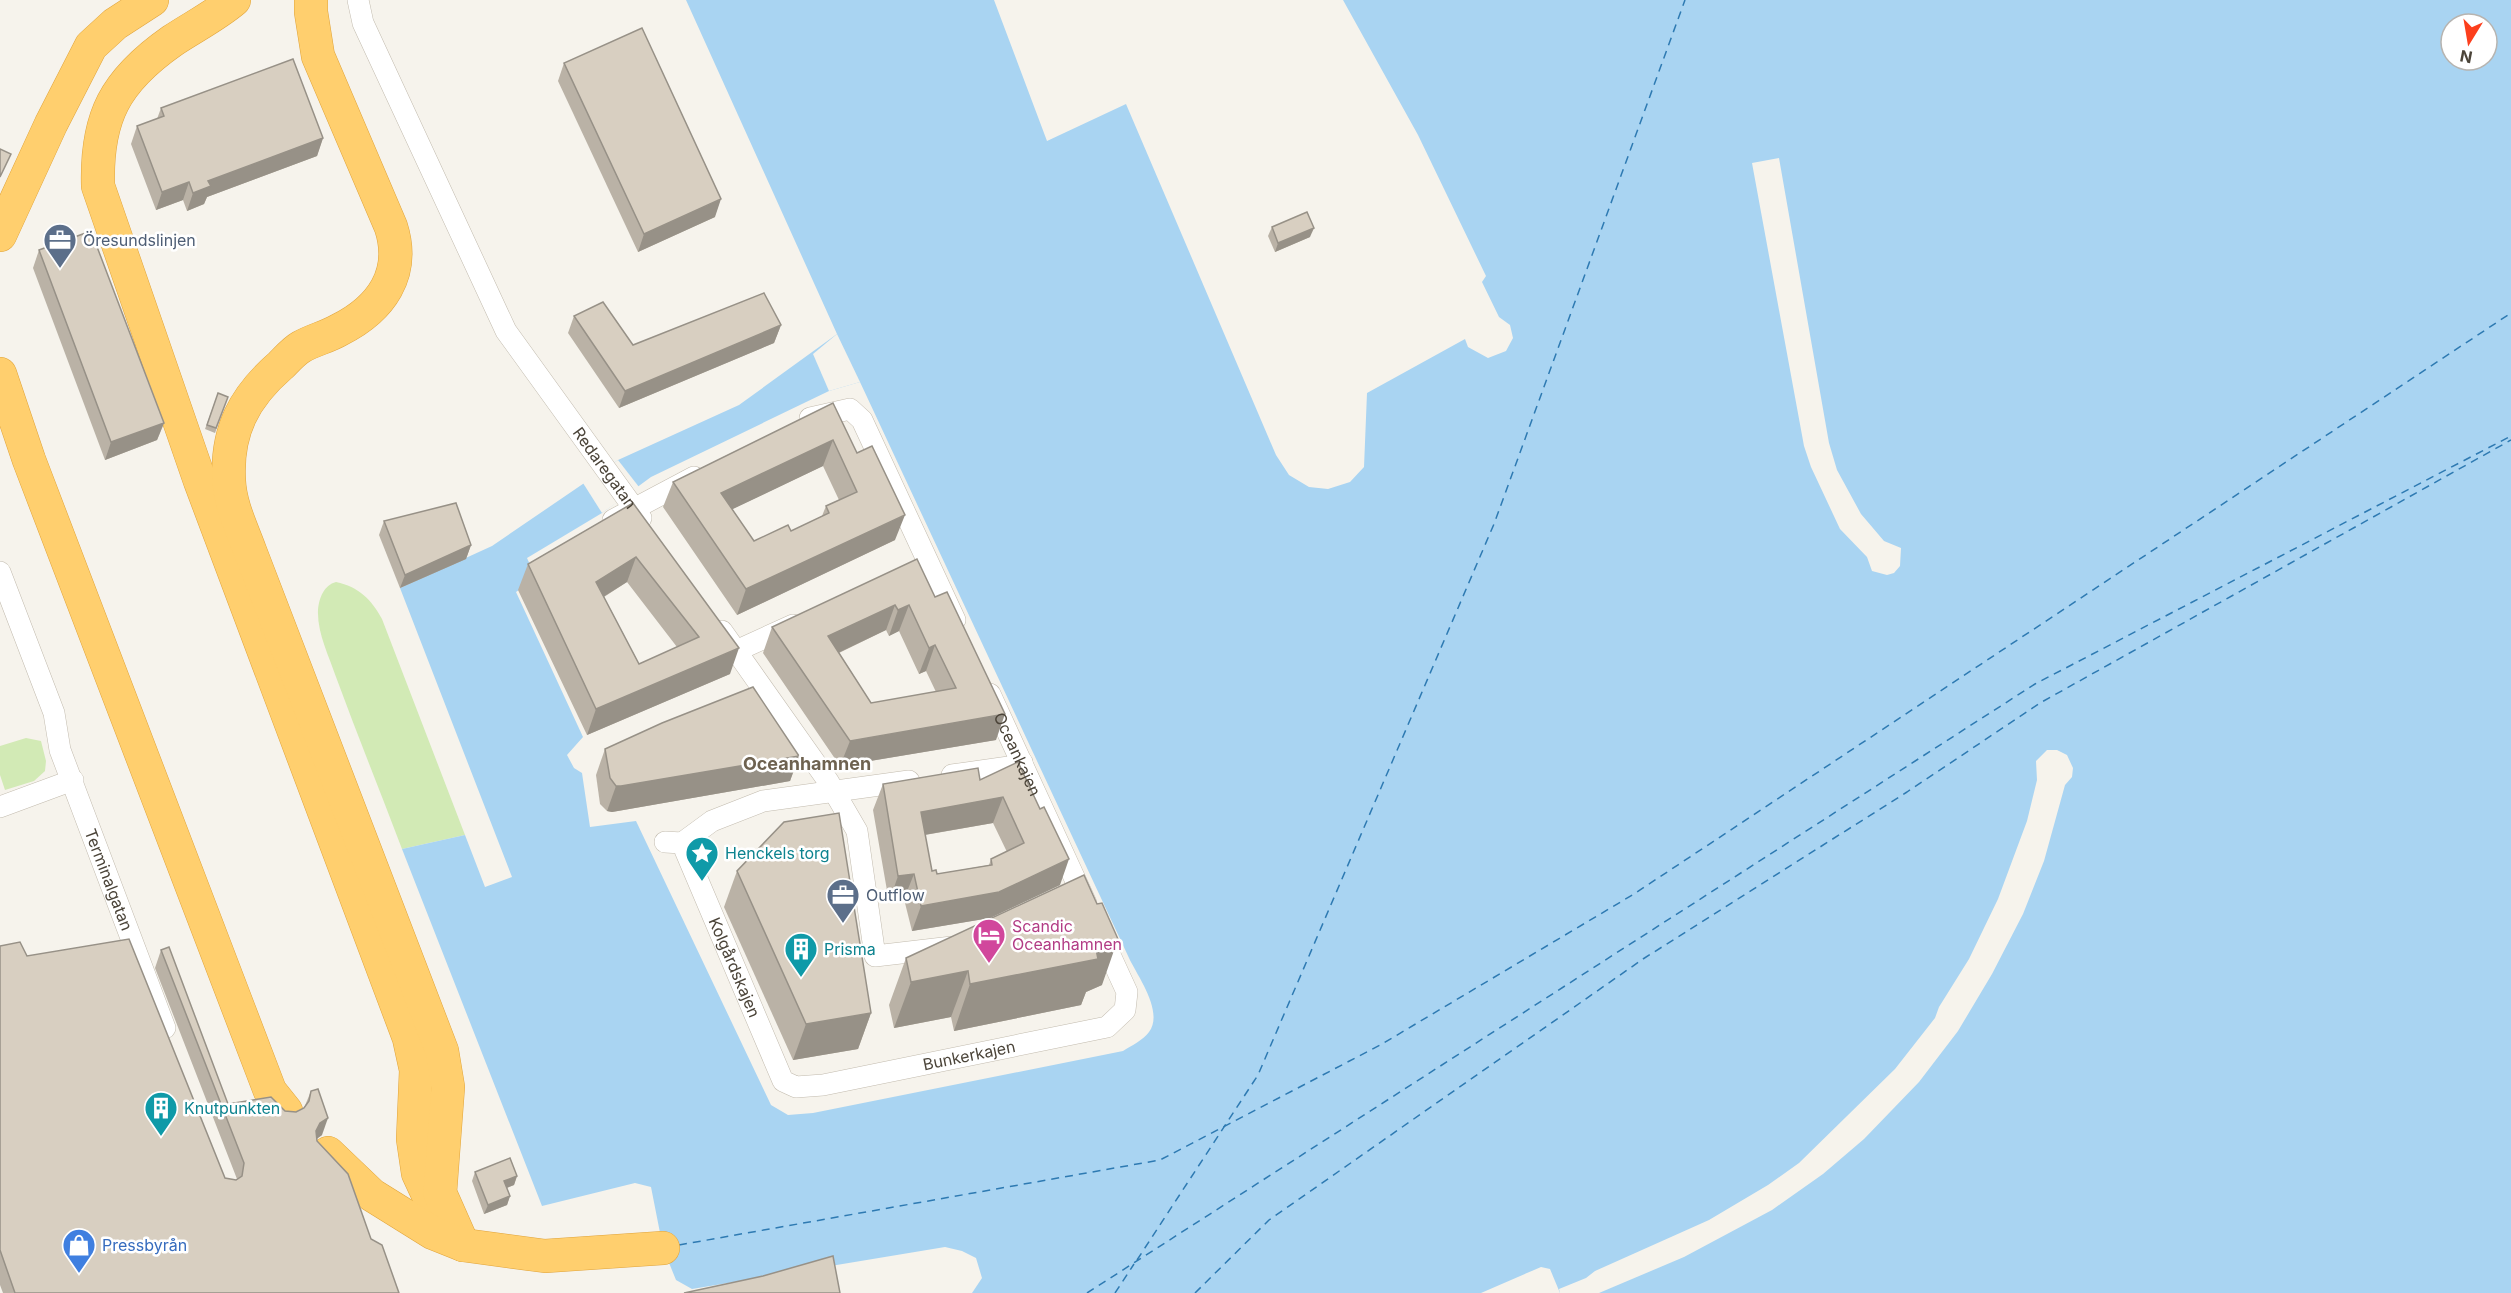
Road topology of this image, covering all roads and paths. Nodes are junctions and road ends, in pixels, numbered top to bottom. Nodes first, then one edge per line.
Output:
1 (152, 0) edge
2 (234, 0) edge
3 (311, 0) edge
4 (358, 0) edge
5 (0, 235) edge
6 (0, 375) edge
7 (791, 428) edge
8 (707, 471) edge
9 (630, 503) junction
10 (594, 531) edge
11 (654, 537) edge
12 (0, 572) edge
13 (709, 613) edge
14 (812, 617) edge
15 (962, 634) edge
16 (736, 651) junction
17 (982, 677) edge
18 (764, 691) junction
19 (742, 699) edge
20 (1016, 765) junction
21 (73, 780) junction
22 (835, 792) junction
23 (0, 807) edge
24 (970, 945) edge
25 (1125, 1010) joint
26 (171, 1045) edge
27 (807, 1086) joint
28 (286, 1111) edge
29 (328, 1153) edge
30 (456, 1243) junction
31 (663, 1248) dead end

1 - 5 highway
2 - 30 highway
3 - 30 highway
4 - 9 street, Redaregatan
6 - 28 highway
7 - 15 street
8 - 9 street
9 - 10 street
9 - 11 street, Redaregatan
12 - 21 street, Terminalgatan
13 - 16 street
14 - 16 street
16 - 18 street
17 - 20 street, Oceankajen
18 - 19 street
18 - 22 street
20 - 22 street
20 - 25 street, Oceankajen
21 - 23 street
21 - 26 street, Terminalgatan
22 - 24 street
22 - 27 street, Kolgårdskajen
25 - 27 street, Bunkerkajen
29 - 30 highway
30 - 31 highway

